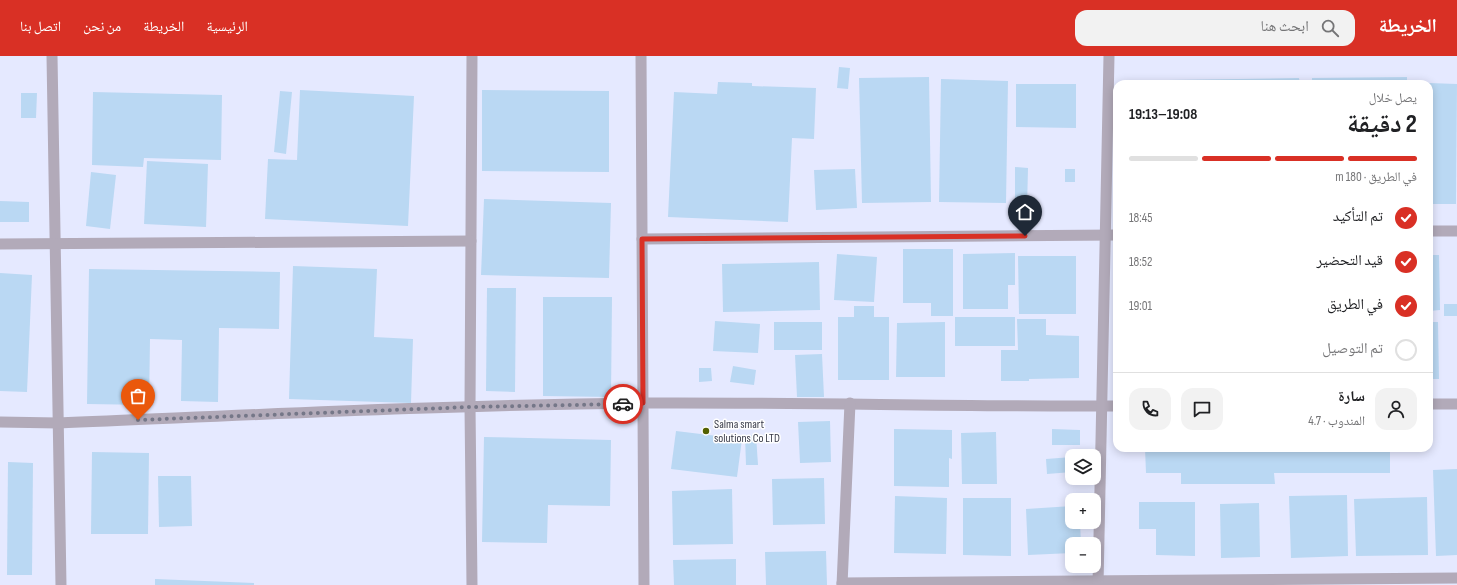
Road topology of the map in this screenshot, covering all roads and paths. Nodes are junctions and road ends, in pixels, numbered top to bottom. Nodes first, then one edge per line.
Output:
1 (52, 56) edge
2 (472, 56) edge
3 (641, 56) edge
4 (1109, 56) edge
5 (1433, 231) edge
6 (1457, 231) edge
7 (1105, 235) junction
8 (1113, 235) edge
9 (642, 239) junction
10 (471, 241) junction
11 (0, 244) edge
12 (55, 244) junction
13 (643, 403) junction
14 (850, 403) junction
15 (1433, 404) edge
16 (1457, 404) edge
17 (1102, 406) junction
18 (1113, 406) edge
19 (470, 407) junction
20 (0, 422) edge
21 (58, 423) junction
22 (1457, 578) edge
23 (1098, 583) edge
24 (842, 584) edge
25 (61, 585) edge
26 (472, 585) edge
27 (644, 585) edge

1 - 12 street
2 - 10 street
3 - 9 street
4 - 7 street
5 - 6 street
7 - 8 street
7 - 9 street
7 - 17 street
9 - 13 street
10 - 12 street
10 - 19 street
11 - 12 street
12 - 21 street
13 - 14 street
13 - 19 street
13 - 27 street
14 - 17 street
14 - 24 street
15 - 16 street
17 - 18 street
17 - 23 street
19 - 21 street
19 - 26 street
20 - 21 street
21 - 25 street
22 - 23 street
23 - 24 street

